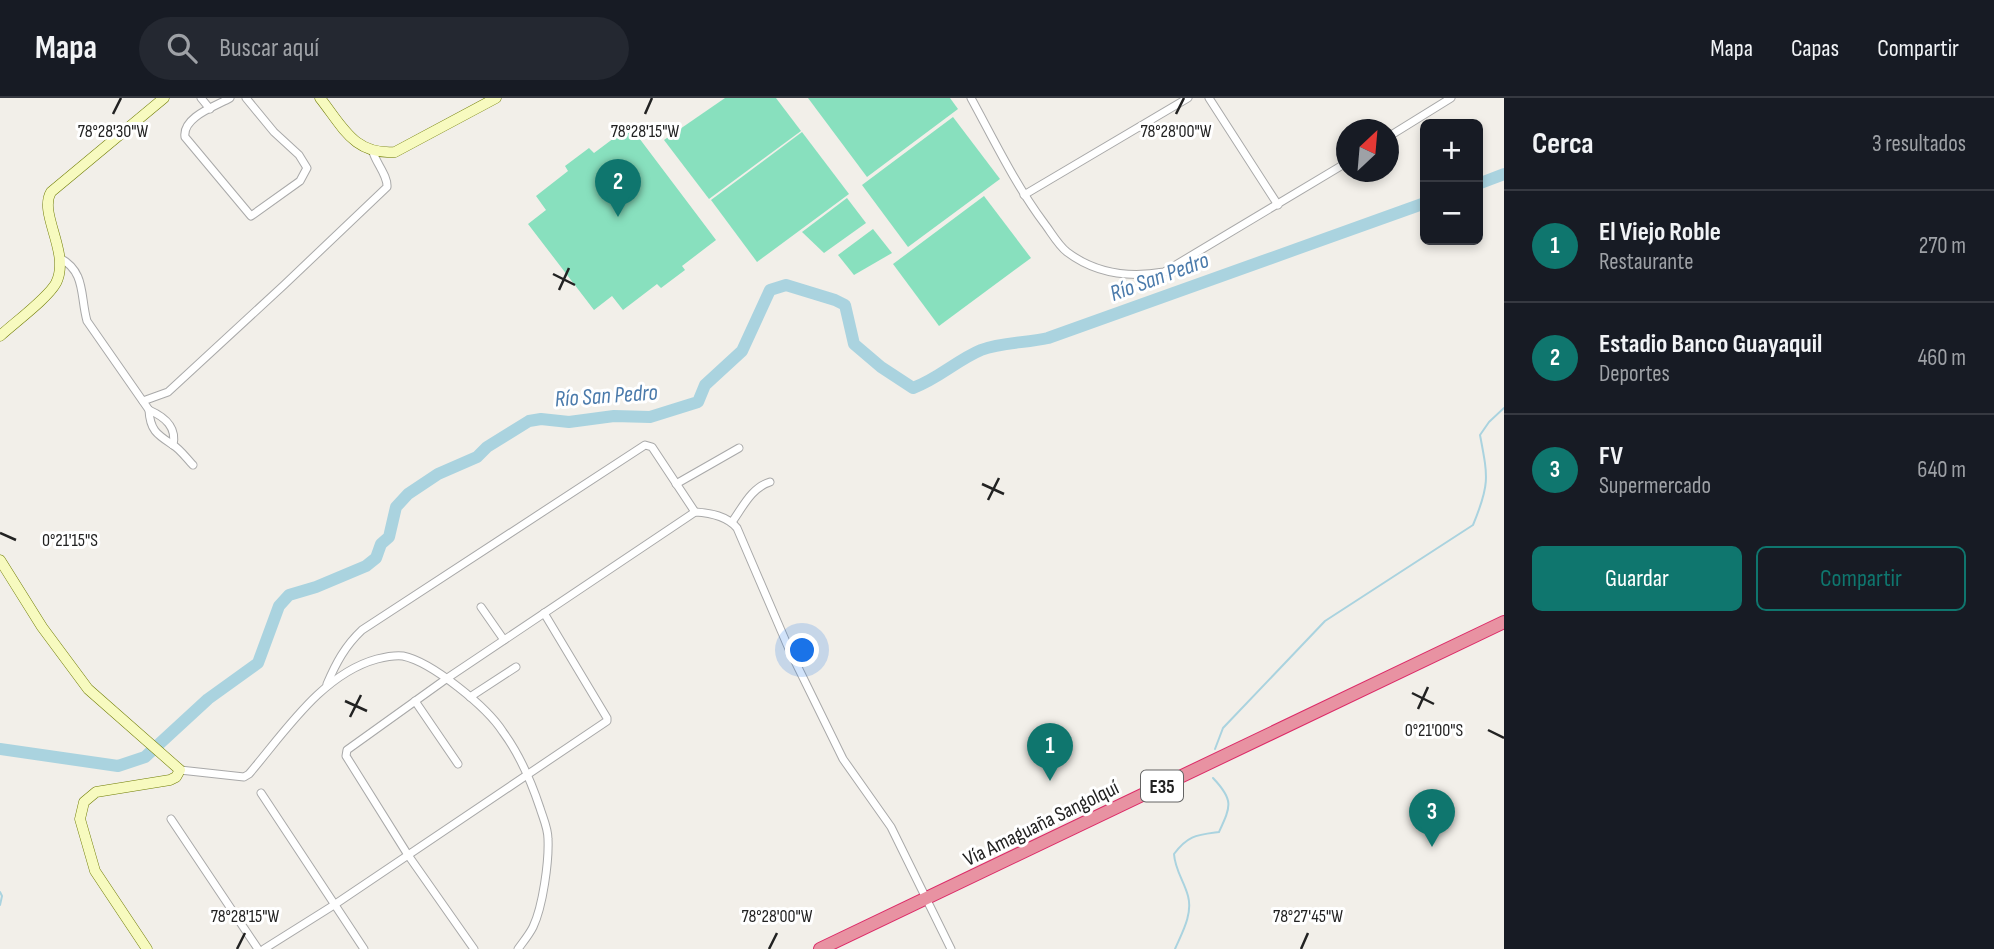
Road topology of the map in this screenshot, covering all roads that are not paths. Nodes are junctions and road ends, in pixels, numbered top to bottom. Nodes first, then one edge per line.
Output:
1 (164, 98) edge
2 (201, 98) edge
3 (230, 98) edge
4 (246, 98) edge
5 (320, 98) edge
6 (496, 98) edge
7 (971, 98) edge
8 (1188, 98) edge
9 (1209, 98) edge
10 (1451, 98) edge
11 (210, 109) junction
12 (1399, 130) edge
13 (373, 152) junction
14 (1336, 169) edge
15 (1024, 195) junction
16 (1278, 205) junction
17 (60, 258) junction
18 (0, 336) edge
19 (143, 401) junction
20 (149, 410) junction
21 (173, 445) junction
22 (739, 448) dead end
23 (193, 465) dead end
24 (770, 482) dead end
25 (677, 484) junction
26 (695, 512) junction
27 (732, 522) junction
28 (0, 560) edge
29 (481, 607) dead end
30 (544, 613) junction
31 (1504, 622) edge
32 (504, 640) junction
33 (516, 667) dead end
34 (446, 678) junction
35 (326, 684) junction
36 (470, 697) junction
37 (415, 701) junction
38 (458, 764) dead end
39 (177, 766) junction
40 (529, 776) junction
41 (261, 793) dead end
42 (172, 819) dead end
43 (408, 855) junction
44 (928, 898) junction
45 (334, 905) junction
46 (147, 949) edge
47 (258, 949) edge
48 (264, 949) edge
49 (364, 949) edge
50 (474, 949) edge
51 (519, 949) edge
52 (820, 949) edge
53 (951, 949) edge

1 - 17 street
2 - 11 street
3 - 11 street
4 - 11 street
5 - 13 street
6 - 13 street
7 - 15 street
8 - 15 street
9 - 16 street
10 - 12 street
13 - 19 street
14 - 16 street
15 - 16 street
17 - 18 street
17 - 19 street
19 - 20 street
20 - 21 street
20 - 21 street
21 - 23 street
22 - 25 street
24 - 27 street
25 - 26 street
25 - 35 street
26 - 27 street
26 - 30 street
27 - 44 street
28 - 39 street
29 - 32 street
30 - 32 street
30 - 40 street
31 - 44 highway, Vía Amaguaña Sangolquí / E35
32 - 34 street
33 - 36 street
34 - 35 street
34 - 36 street
34 - 37 street
35 - 39 street
36 - 40 street
37 - 38 street
37 - 43 street
39 - 46 street
40 - 43 street
40 - 51 street
41 - 45 street
42 - 47 street
43 - 45 street
43 - 50 street
44 - 52 highway, Vía Amaguaña Sangolquí / E35
44 - 53 street
45 - 48 street
45 - 49 street

